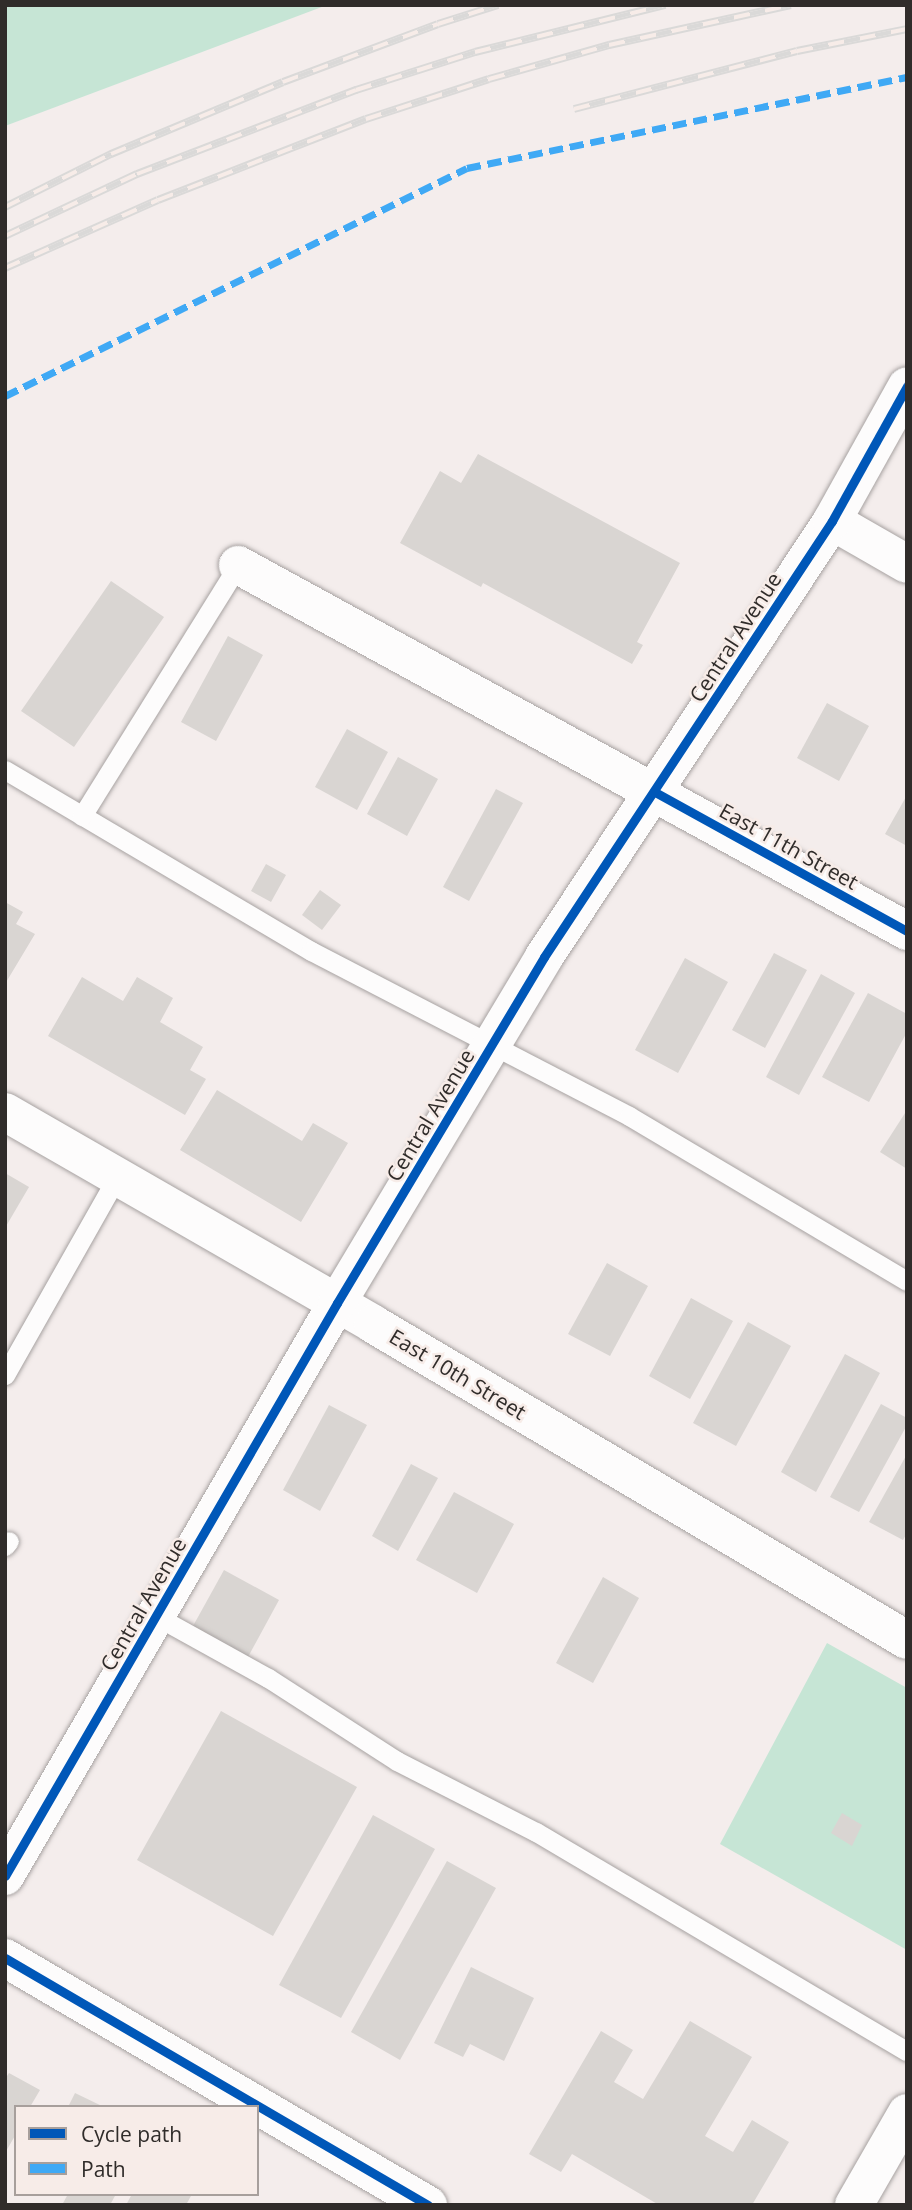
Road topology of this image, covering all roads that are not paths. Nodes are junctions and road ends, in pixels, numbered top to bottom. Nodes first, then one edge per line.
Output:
1 (907, 386) edge
2 (832, 521) junction
3 (907, 564) edge
4 (238, 565) joint
5 (5, 770) edge
6 (655, 792) junction
7 (82, 816) junction
8 (907, 931) edge
9 (492, 1044) junction
10 (5, 1112) edge
11 (117, 1177) junction
12 (907, 1281) edge
13 (337, 1303) junction
14 (5, 1375) edge
15 (156, 1616) junction
16 (907, 1640) edge
17 (5, 1876) edge
18 (5, 1958) edge
19 (907, 2051) edge
20 (257, 2105) edge
21 (259, 2106) edge
22 (907, 2113) edge
23 (428, 2205) edge
24 (854, 2205) edge

1 - 2 main road, Central Avenue
2 - 3 main road
2 - 6 main road, Central Avenue
4 - 6 main road, East 11th Street
4 - 7 lane
5 - 7 lane
6 - 8 main road, East 11th Street
6 - 9 main road, Central Avenue
7 - 9 lane
9 - 12 lane
9 - 13 main road, Central Avenue
10 - 11 main road, East 10th Street
11 - 13 main road, East 10th Street
11 - 14 lane
13 - 15 main road, Central Avenue
13 - 16 main road, East 10th Street
15 - 17 main road, Central Avenue
15 - 19 lane
18 - 20 main road
21 - 23 main road
22 - 24 main road

